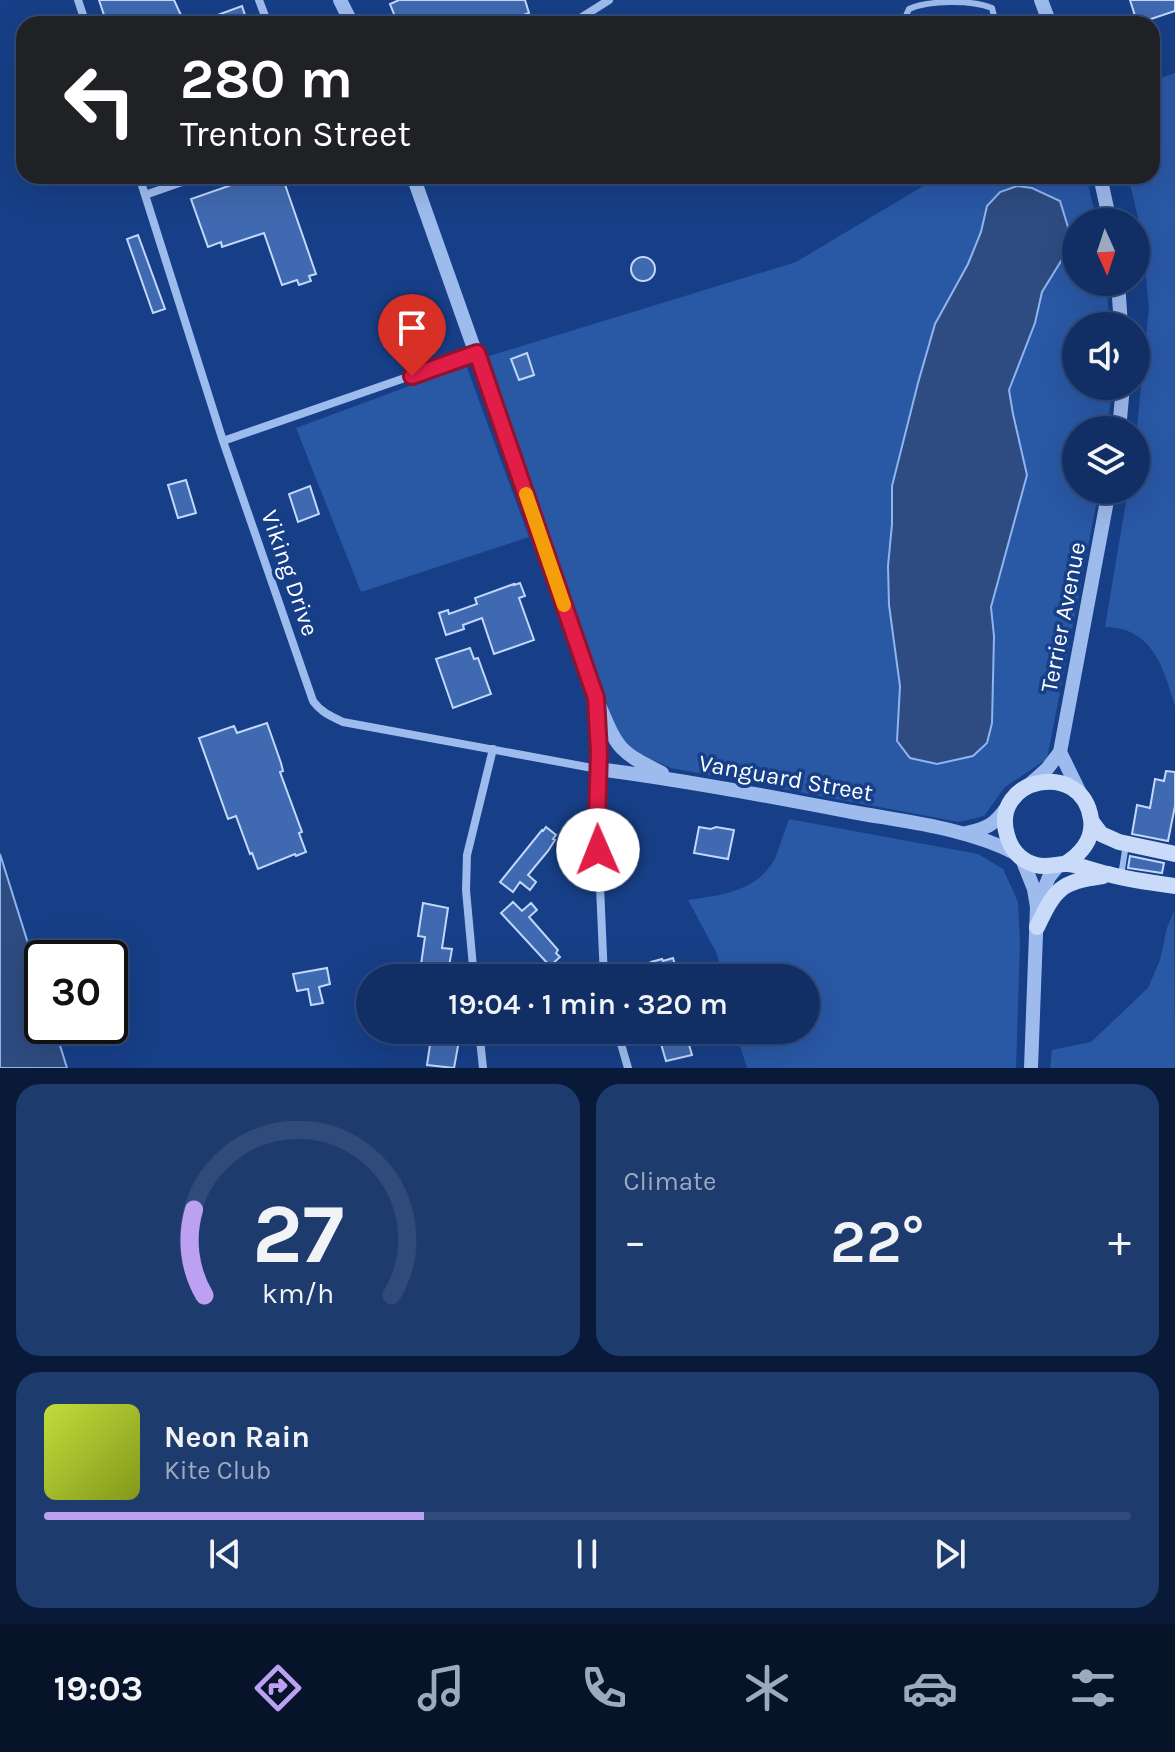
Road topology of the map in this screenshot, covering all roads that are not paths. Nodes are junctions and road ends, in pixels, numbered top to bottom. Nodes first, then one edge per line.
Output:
1 (609, 0) edge
2 (584, 16) edge
3 (906, 16) edge
4 (994, 16) edge
5 (142, 184) edge
6 (176, 184) edge
7 (416, 184) edge
8 (1102, 184) edge
9 (145, 195) junction
10 (1107, 208) edge
11 (477, 353) junction
12 (223, 441) junction
13 (1106, 504) edge
14 (596, 698) junction
15 (493, 749) junction
16 (1060, 752) junction
17 (598, 769) junction
18 (676, 781) junction
19 (1029, 785) junction
20 (1081, 795) junction
21 (1010, 804) junction
22 (1092, 822) junction
23 (966, 833) junction
24 (1126, 844) junction
25 (1175, 854) edge
26 (1020, 856) junction
27 (1061, 865) junction
28 (1116, 876) junction
29 (1175, 886) edge
30 (1037, 907) junction
31 (1037, 927) junction
32 (473, 964) edge
33 (603, 964) edge
34 (480, 1044) edge
35 (621, 1044) edge
36 (483, 1068) edge
37 (628, 1068) edge
38 (1031, 1068) edge

1 - 2 street
3 - 4 lane
5 - 9 street, Viking Drive
6 - 9 street
7 - 11 street
8 - 10 street
9 - 12 street, Viking Drive
11 - 12 street
11 - 14 street
12 - 15 street, Viking Drive
13 - 16 street, Terrier Avenue
14 - 17 street
14 - 18 street
15 - 17 street, Viking Drive
15 - 32 street
16 - 19 street
16 - 20 street
17 - 18 street, Vanguard Street
17 - 33 street
18 - 23 street, Vanguard Street
19 - 20 main road
19 - 21 main road
20 - 22 main road
21 - 23 street
21 - 26 main road
22 - 24 main road
22 - 27 main road
23 - 26 street, Vanguard Street
24 - 25 main road
24 - 28 lane
26 - 27 main road
26 - 30 street
27 - 28 main road
27 - 30 street
28 - 29 main road
28 - 31 main road
30 - 31 street
31 - 38 street
34 - 36 street
35 - 37 street

